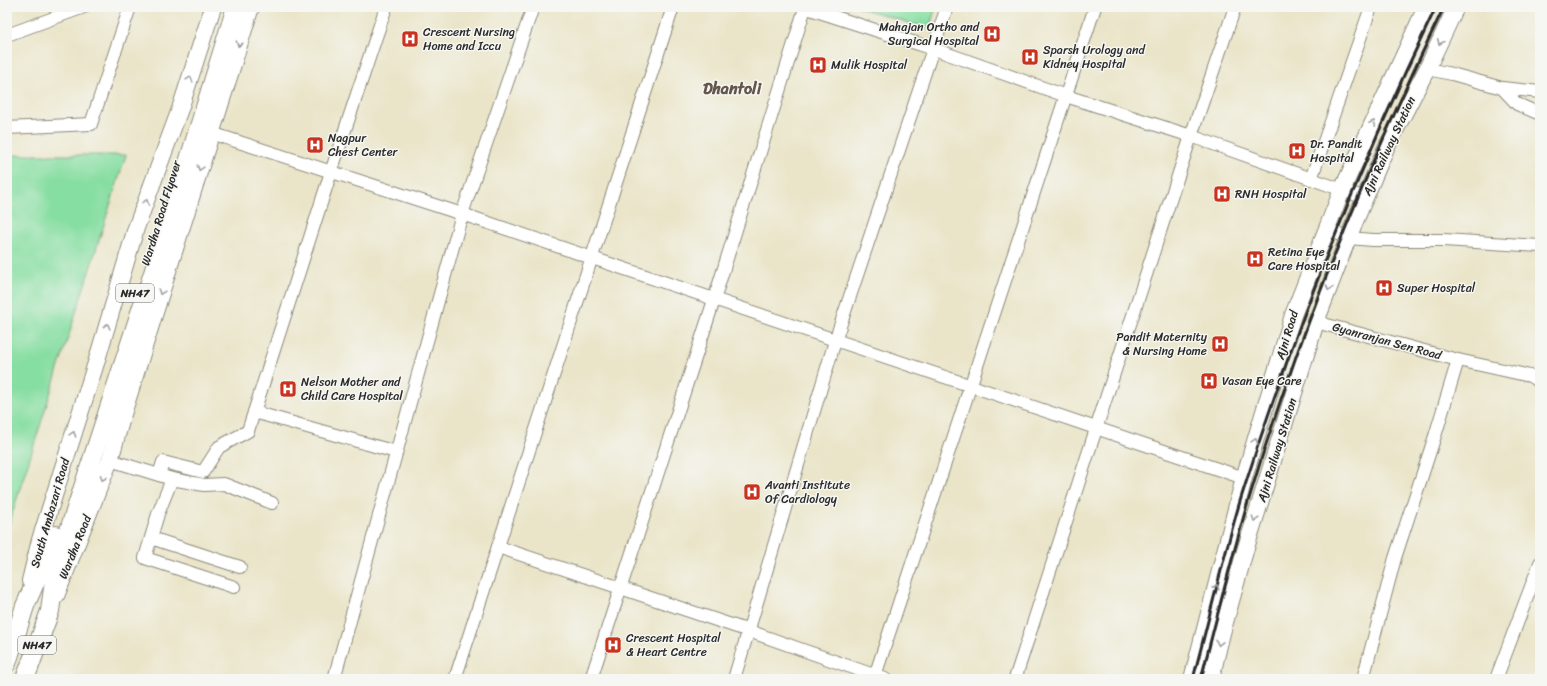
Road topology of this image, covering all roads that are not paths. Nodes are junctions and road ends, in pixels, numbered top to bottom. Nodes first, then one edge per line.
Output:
1 (84, 7) edge
2 (130, 7) edge
3 (213, 7) edge
4 (226, 7) edge
5 (236, 7) edge
6 (251, 7) edge
7 (386, 7) edge
8 (533, 7) edge
9 (673, 7) edge
10 (805, 7) edge
11 (947, 7) edge
12 (1095, 7) edge
13 (1235, 7) edge
14 (1371, 7) edge
15 (1426, 7) edge
16 (1456, 7) edge
17 (7, 35) edge
18 (934, 49) junction
19 (1427, 69) junction
20 (1502, 88) junction
21 (1540, 92) edge
22 (1066, 96) junction
23 (1540, 114) edge
24 (7, 128) edge
25 (212, 133) junction
26 (1191, 136) junction
27 (331, 172) junction
28 (1311, 179) junction
29 (1342, 190) junction
30 (1365, 198) junction
31 (462, 214) junction
32 (1327, 229) junction
33 (1348, 238) junction
34 (1540, 246) edge
35 (592, 258) junction
36 (714, 300) junction
37 (1316, 322) junction
38 (836, 341) junction
39 (1458, 360) junction
40 (1540, 382) edge
41 (970, 386) junction
42 (254, 412) junction
43 (1095, 429) junction
44 (396, 452) junction
45 (110, 460) junction
46 (159, 475) junction
47 (1244, 478) junction
48 (172, 479) junction
49 (272, 503) dead end
50 (151, 538) junction
51 (498, 547) junction
52 (1540, 563) edge
53 (240, 567) dead end
54 (47, 575) junction
55 (234, 587) dead end
56 (620, 588) junction
57 (25, 606) junction
58 (50, 611) junction
59 (749, 631) junction
60 (7, 663) edge
61 (878, 678) edge
62 (25, 679) edge
63 (334, 679) edge
64 (455, 679) edge
65 (591, 679) edge
66 (734, 679) edge
67 (1015, 679) edge
68 (1192, 679) edge
69 (1211, 679) edge
70 (1363, 679) edge
71 (1496, 679) edge

1 - 17 street
2 - 24 street
57 -> 3 main road, South Ambazari Road
4 - 54 highway, Wardha Road Flyover / NH47
5 - 54 highway, Wardha Road Flyover / NH47
6 -> 25 main road, Wardha Road
7 - 27 street
8 - 31 street
9 - 35 street
10 - 18 street
10 - 36 street
11 - 18 street
12 - 22 street
13 - 26 street
14 - 28 street
29 -> 15 main road, Ajni Road
16 -> 19 main road, Ajni Railway Station
18 - 22 street
18 - 38 street
19 - 20 street
19 - 30 main road, Ajni Railway Station
20 - 21 street
20 - 23 street
22 - 26 street
22 - 41 street
25 - 27 street
25 -> 45 main road, Wardha Road
26 - 28 street
26 - 43 street
27 - 31 street
27 - 42 street
28 - 29 street
29 - 30 street
29 - 32 main road, Ajni Road
30 - 33 main road, Ajni Railway Station
31 - 35 street
31 - 44 street
32 - 33 street
47 -> 32 main road, Ajni Road
33 - 34 street
33 -> 37 main road, Ajni Railway Station
35 - 36 street
35 - 51 street
36 - 38 street
36 - 56 street
37 - 39 street, Gyanranjan Sen Road
37 -> 69 main road, Ajni Railway Station
38 - 41 street
38 - 59 street
39 - 40 street, Gyanranjan Sen Road
39 - 70 street
41 - 43 street
41 - 61 street
42 - 44 street
42 - 46 street
43 - 47 street
43 - 67 street
44 - 63 street
45 - 46 street
45 -> 58 main road, Wardha Road
46 - 48 street
68 -> 47 main road, Ajni Road
48 - 49 street
48 - 50 street
50 - 53 street
50 - 55 street
51 - 56 street
51 - 64 street
52 - 71 street
54 - 57 highway, NH47
54 - 58 highway, NH47
56 - 59 street
56 - 65 street
57 - 60 highway, South Ambazari Road / NH47
58 - 62 highway, Wardha Road / NH47
59 - 61 street
59 - 66 street

